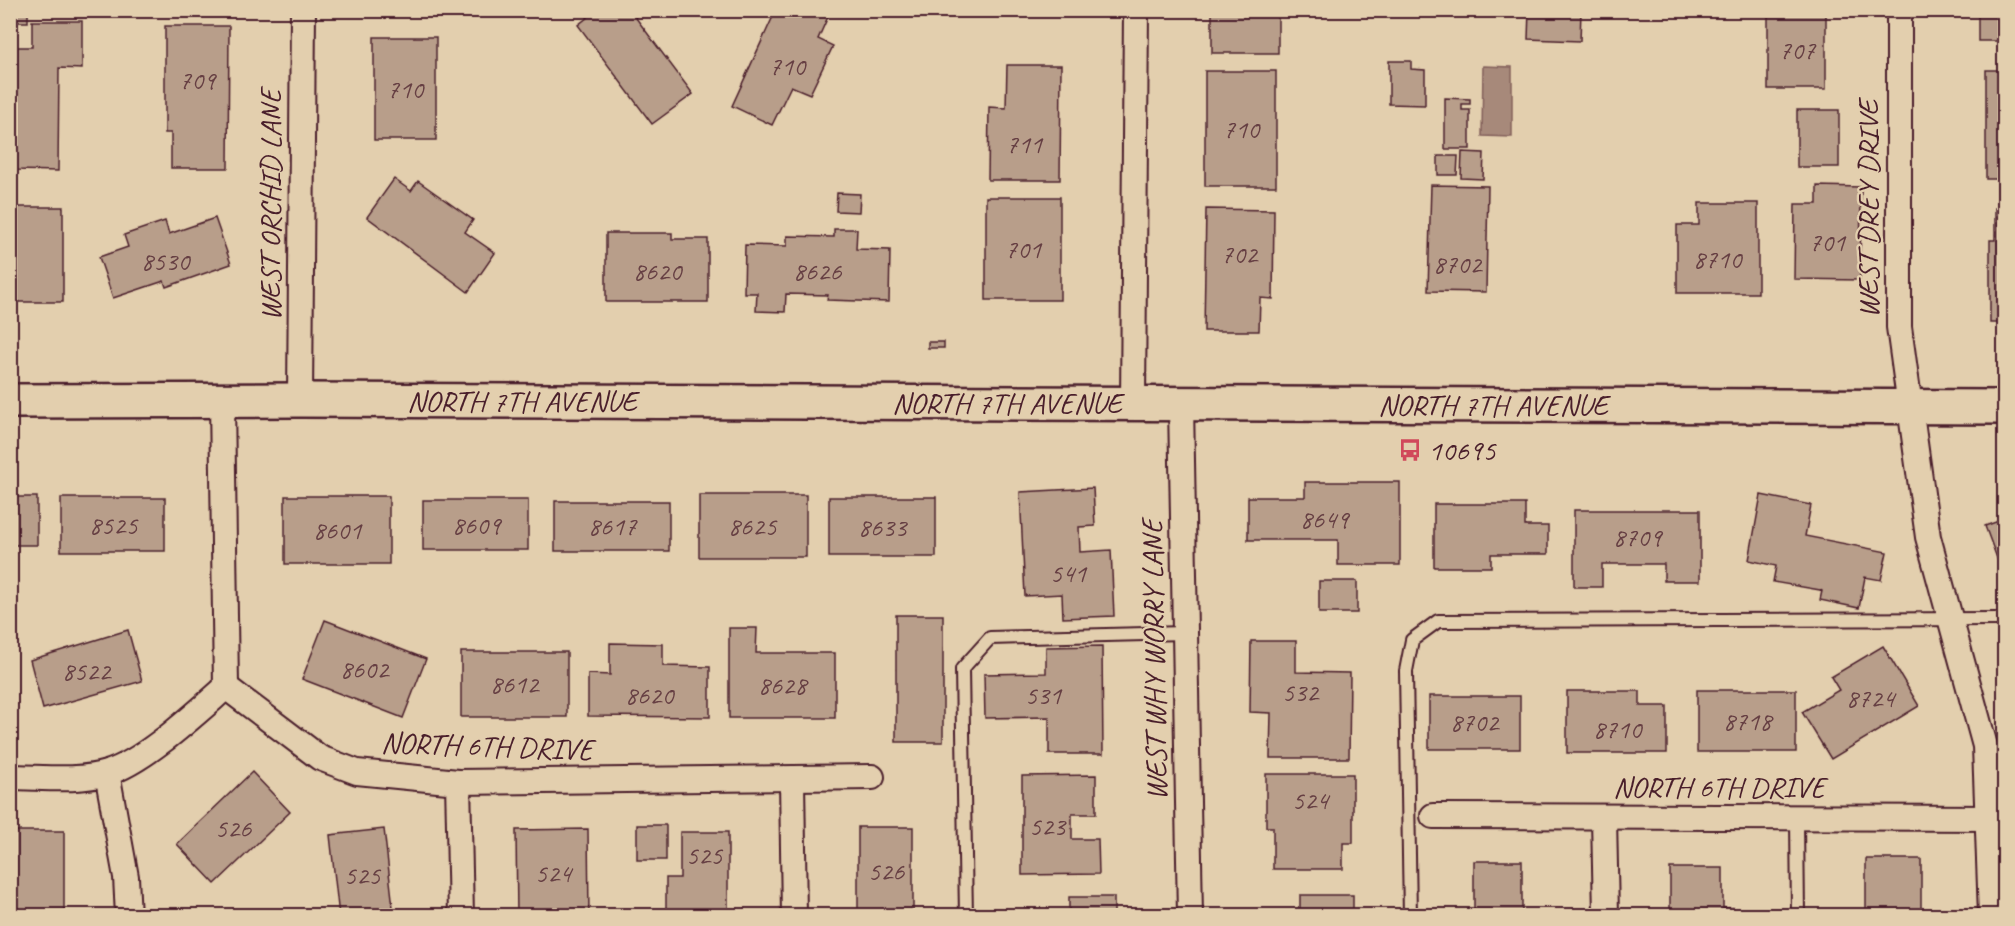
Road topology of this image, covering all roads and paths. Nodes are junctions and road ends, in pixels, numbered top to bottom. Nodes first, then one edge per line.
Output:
1 (303, 10) edge
2 (1136, 10) edge
3 (1899, 10) edge
4 (300, 400) junction
5 (10, 401) edge
6 (222, 401) junction
7 (1133, 403) junction
8 (1181, 404) junction
9 (2004, 407) edge
10 (1910, 408) junction
11 (1952, 618) junction
12 (2004, 619) edge
13 (1184, 633) junction
14 (226, 687) junction
15 (107, 773) junction
16 (10, 777) edge
17 (872, 777) dead end
18 (792, 780) junction
19 (458, 782) junction
20 (1433, 816) dead end
21 (1604, 817) junction
22 (1997, 818) edge
23 (1797, 819) junction
24 (128, 915) edge
25 (461, 915) edge
26 (794, 915) edge
27 (966, 915) edge
28 (1190, 915) edge
29 (1410, 915) edge
30 (1606, 915) edge
31 (1798, 915) edge
32 (1991, 915) edge

1 - 4 street, WEST ORCHID LANE
2 - 7 street
3 - 10 street, WEST DREY DRIVE
4 - 6 main road, NORTH 7TH AVENUE
4 - 7 main road, NORTH 7TH AVENUE
5 - 6 main road, NORTH 7TH AVENUE
6 - 14 street
7 - 8 main road, NORTH 7TH AVENUE
8 - 10 main road, NORTH 7TH AVENUE
8 - 13 street, WEST WHY WORRY LANE
9 - 10 main road, NORTH 7TH AVENUE
10 - 11 street, WEST DREY DRIVE
11 - 12 lane
11 - 22 street, WEST DREY DRIVE
11 - 29 lane
13 - 27 lane
13 - 28 street, WEST WHY WORRY LANE
14 - 15 street
14 - 19 street, NORTH 6TH DRIVE
15 - 16 street
15 - 24 street
17 - 18 street, NORTH 6TH DRIVE
18 - 19 street, NORTH 6TH DRIVE
18 - 26 street
19 - 25 street
20 - 21 street, NORTH 6TH DRIVE
21 - 23 street, NORTH 6TH DRIVE
21 - 30 street
22 - 23 street, NORTH 6TH DRIVE
22 - 32 street, WEST DREY DRIVE
23 - 31 lane

